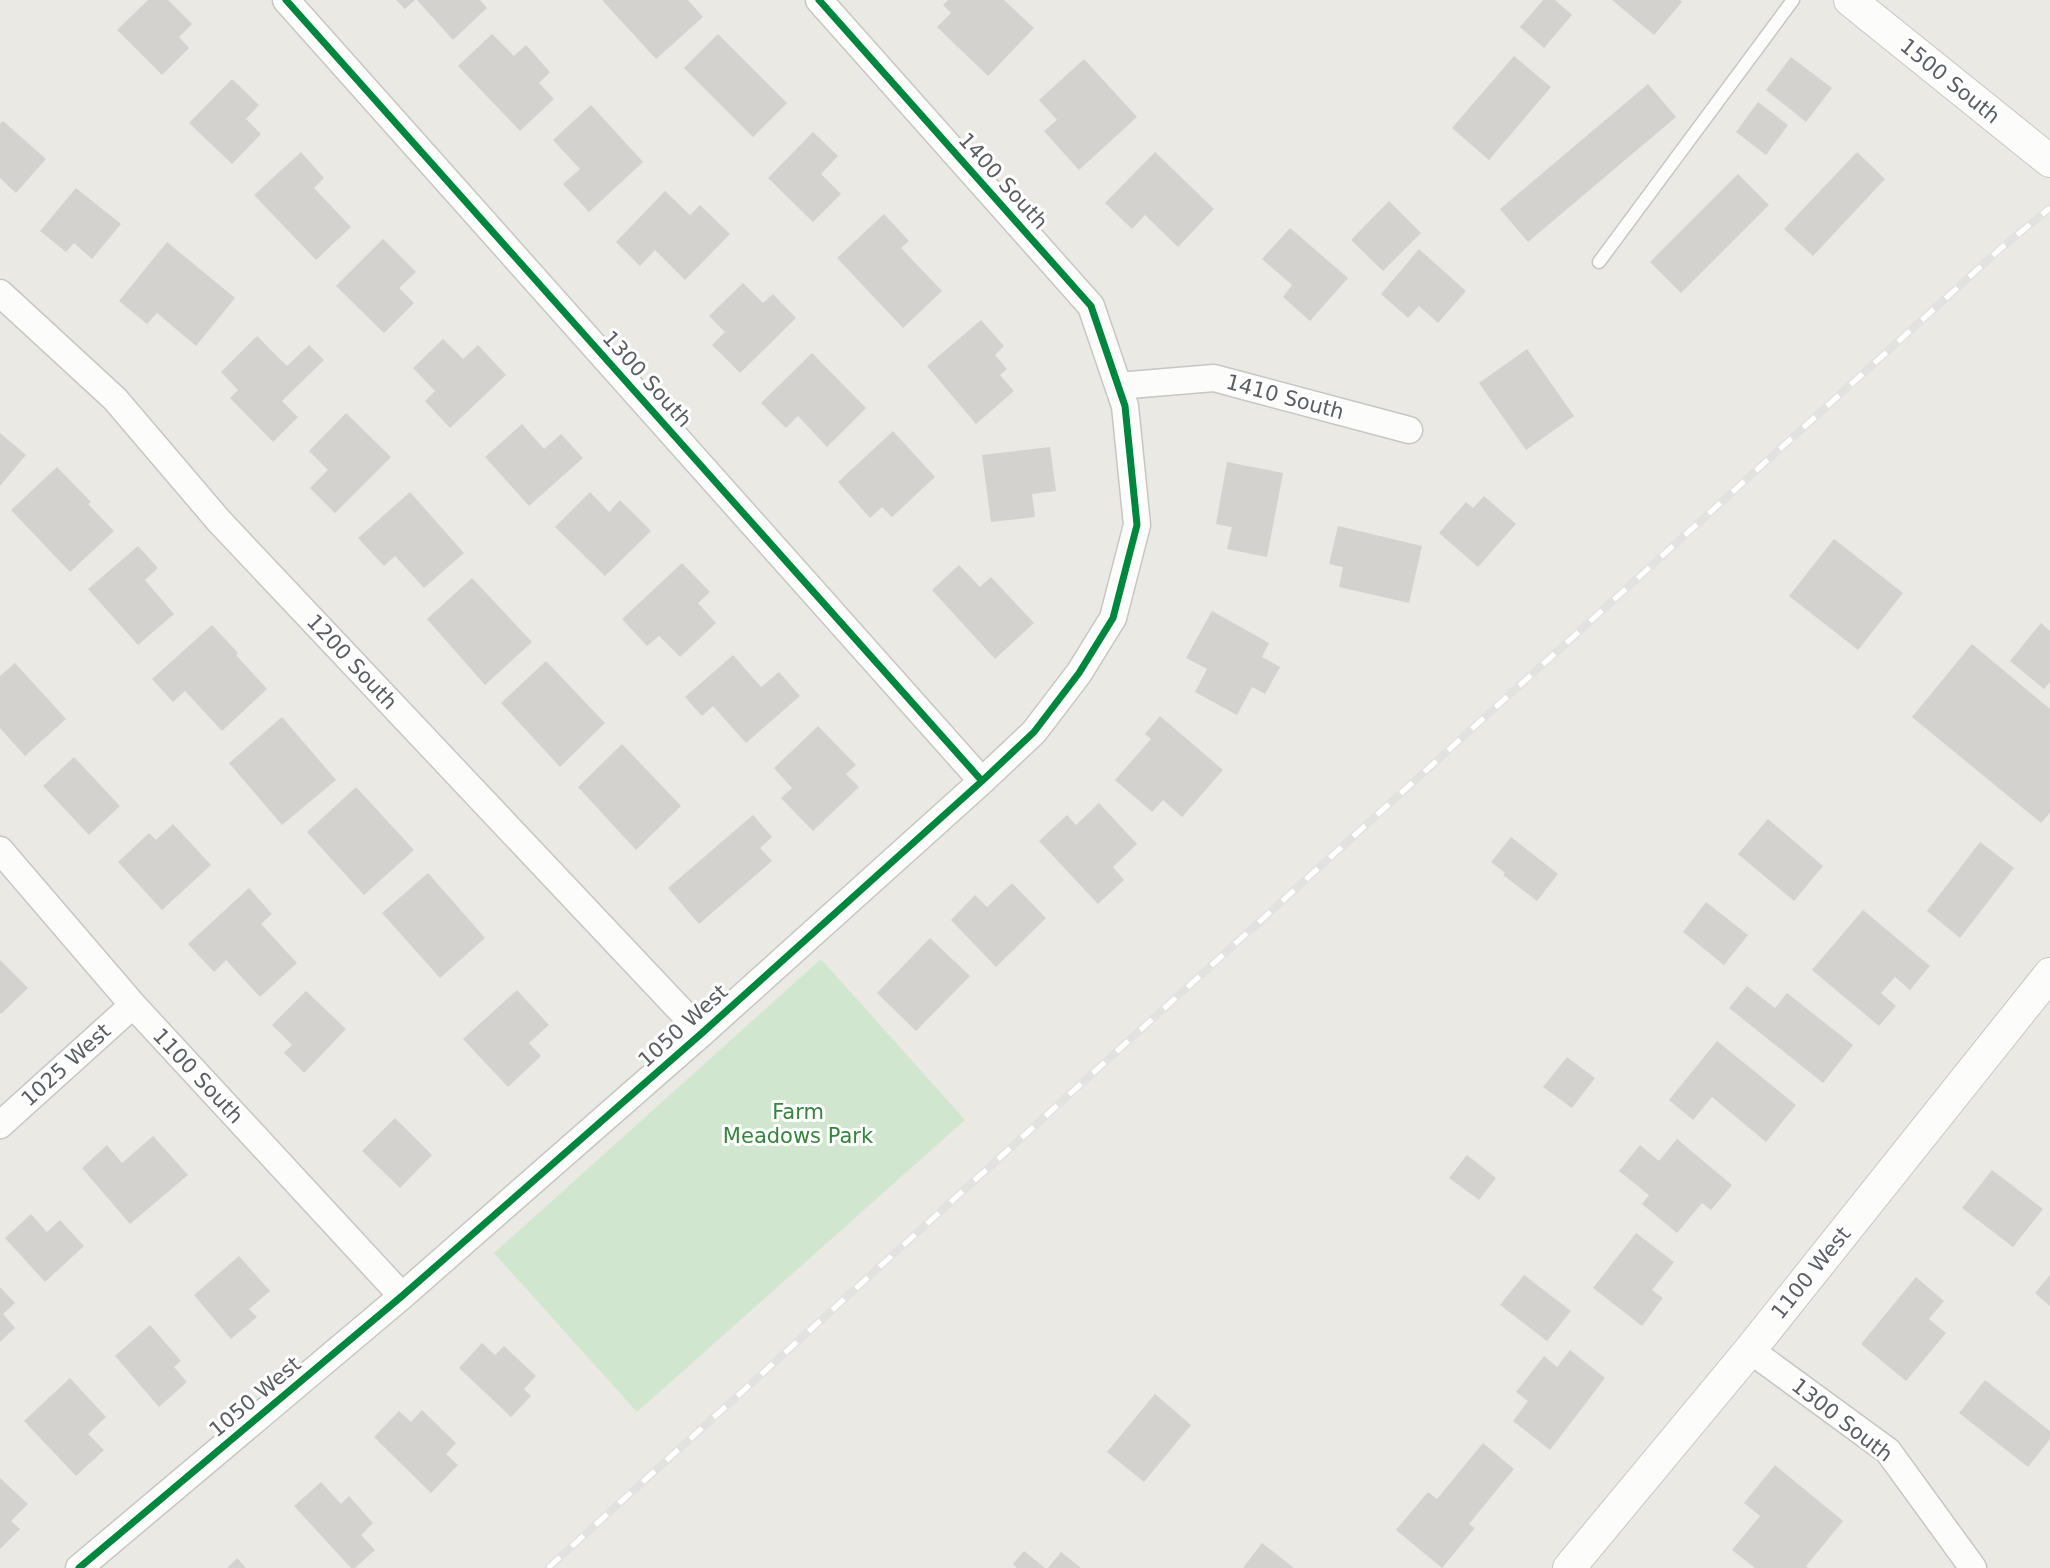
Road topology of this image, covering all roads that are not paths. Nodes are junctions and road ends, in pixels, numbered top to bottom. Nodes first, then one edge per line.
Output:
1 (286, 0) edge
2 (1793, 0) edge
3 (1850, 0) edge
4 (826, 3) edge
5 (2050, 161) edge
6 (1599, 262) dead end
7 (0, 293) edge
8 (1122, 396) junction
9 (1409, 430) dead end
10 (982, 780) junction
11 (0, 850) edge
12 (2050, 974) edge
13 (133, 1005) junction
14 (702, 1033) junction
15 (0, 1125) edge
16 (401, 1296) junction
17 (1750, 1350) junction
18 (79, 1568) edge
19 (1569, 1568) edge
20 (1973, 1568) edge

1 - 10 street, 1300 South
2 - 6 lane
3 - 5 street, 1500 South
4 - 8 street, 1400 South
7 - 14 street, 1200 South
8 - 9 street, 1410 South
8 - 10 street, 1050 West
10 - 14 street, 1050 West
11 - 13 street, 1100 South
12 - 17 street, 1100 West
13 - 15 street, 1025 West
13 - 16 street, 1100 South
14 - 16 street, 1050 West
16 - 18 street, 1050 West
17 - 19 street, 1100 West
17 - 20 street, 1300 South

